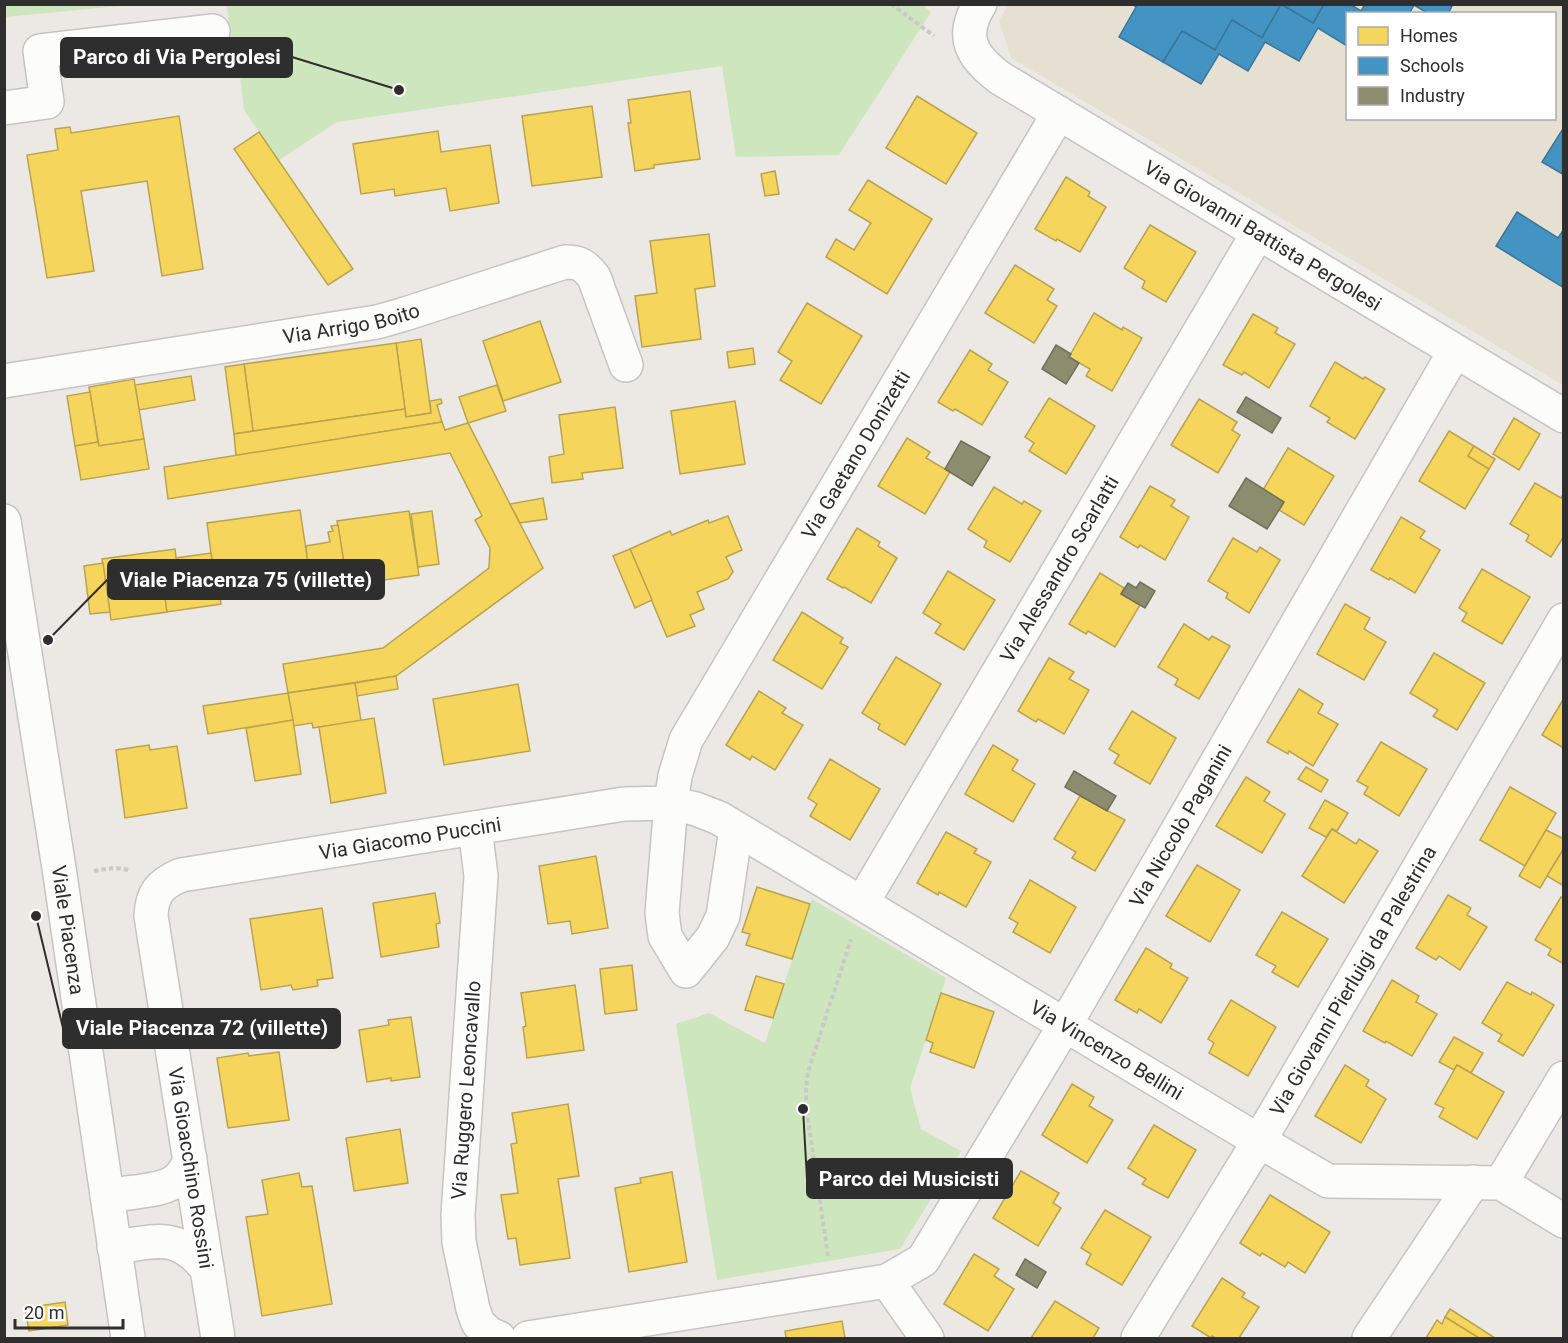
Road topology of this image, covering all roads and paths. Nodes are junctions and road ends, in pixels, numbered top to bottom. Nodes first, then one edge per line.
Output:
1 (891, 4) edge
2 (980, 4) edge
3 (213, 32) dead end
4 (972, 45) junction
5 (4, 108) edge
6 (1059, 113) junction
7 (1258, 233) junction
8 (1455, 351) junction
9 (626, 365) dead end
10 (4, 381) edge
11 (1563, 416) edge
12 (4, 521) edge
13 (1563, 621) edge
14 (671, 803) junction
15 (475, 828) junction
16 (736, 829) junction
17 (59, 868) junction
18 (157, 892) junction
19 (862, 903) junction
20 (1065, 1025) junction
21 (1563, 1078) edge
22 (1259, 1141) junction
23 (190, 1159) junction
24 (1487, 1183) junction
25 (107, 1196) junction
26 (1563, 1221) edge
27 (114, 1246) junction
28 (829, 1261) dead end
29 (207, 1269) junction
30 (887, 1281) junction
31 (128, 1338) edge
32 (218, 1338) edge
33 (500, 1338) edge
34 (528, 1338) edge
35 (927, 1338) edge
36 (1138, 1338) edge
37 (1369, 1338) edge

1 - 4 path
2 - 4 street
3 - 5 street
4 - 6 street, Via Giovanni Battista Pergolesi
6 - 7 street, Via Giovanni Battista Pergolesi
6 - 14 street, Via Gaetano Donizetti
7 - 8 street, Via Giovanni Battista Pergolesi
7 - 19 street, Via Alessandro Scarlatti
8 - 11 street, Via Giovanni Battista Pergolesi
8 - 20 street, Via Niccolò Paganini
9 - 10 street, Via Arrigo Boito
12 - 17 street, Viale Piacenza
13 - 22 street, Via Giovanni Pierluigi da Palestrina
14 - 15 street, Via Giacomo Puccini
14 - 16 street, Via Vincenzo Bellini
14 - 16 street, Via Gaetano Donizetti
15 - 18 street, Via Giacomo Puccini
15 - 33 street, Via Ruggero Leoncavallo
16 - 19 street, Via Vincenzo Bellini
17 - 18 path
17 - 25 street, Viale Piacenza
18 - 23 street, Via Gioacchino Rossini
19 - 20 street, Via Vincenzo Bellini
19 - 28 path
20 - 22 street, Via Vincenzo Bellini
20 - 30 street, Via Niccolò Paganini
21 - 24 street
22 - 24 street, Via Vincenzo Bellini
22 - 36 street, Via Giovanni Pierluigi da Palestrina
23 - 25 street
23 - 29 street, Via Gioacchino Rossini
24 - 26 street
24 - 37 street
25 - 27 street, Viale Piacenza
27 - 29 street
27 - 31 street, Viale Piacenza
29 - 32 street, Via Gioacchino Rossini
30 - 34 street
30 - 35 street

